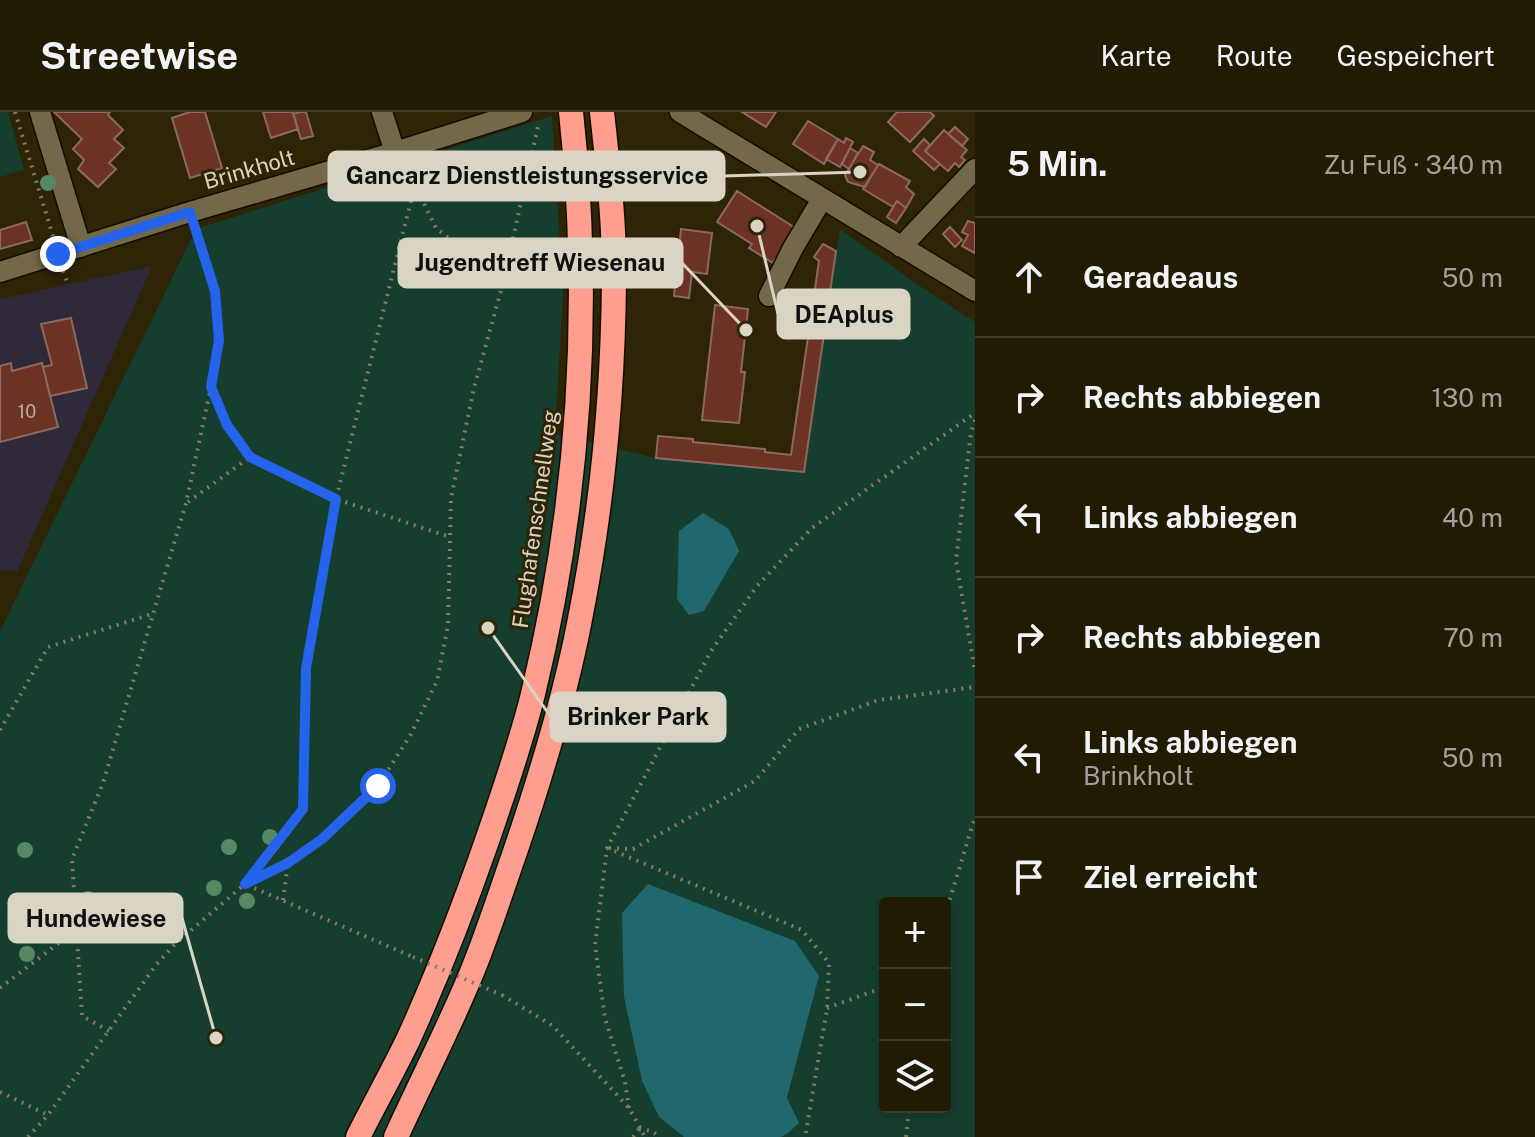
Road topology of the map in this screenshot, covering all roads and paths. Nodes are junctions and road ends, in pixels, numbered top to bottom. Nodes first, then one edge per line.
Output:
1 (15, 112) edge
2 (40, 112) edge
3 (382, 112) edge
4 (522, 112) edge
5 (541, 112) edge
6 (571, 112) edge
7 (602, 112) edge
8 (680, 112) edge
9 (399, 151) junction
10 (975, 169) edge
11 (415, 185) junction
12 (822, 199) junction
13 (190, 212) junction
14 (81, 247) junction
15 (901, 247) junction
16 (58, 254) junction
17 (0, 272) edge
18 (503, 283) junction
19 (975, 291) edge
20 (769, 296) dead end
21 (211, 387) junction
22 (975, 413) edge
23 (975, 420) edge
24 (250, 457) junction
25 (336, 499) junction
26 (186, 503) junction
27 (450, 537) junction
28 (155, 613) junction
29 (975, 671) edge
30 (975, 687) edge
31 (0, 730) edge
32 (975, 817) edge
33 (607, 848) junction
34 (288, 863) junction
35 (245, 884) junction
36 (951, 897) edge
37 (283, 900) junction
38 (77, 929) junction
39 (0, 988) edge
40 (879, 989) edge
41 (827, 1009) junction
42 (109, 1031) junction
43 (0, 1092) edge
44 (629, 1108) junction
45 (908, 1113) edge
46 (48, 1115) junction
47 (639, 1129) junction
48 (28, 1137) edge
49 (358, 1137) edge
50 (396, 1137) edge
51 (633, 1137) edge
52 (645, 1137) edge
53 (660, 1137) edge
54 (805, 1137) edge
55 (906, 1137) edge

1 - 16 path
2 - 14 street
3 - 9 street
4 - 9 street, Brinkholt
5 - 18 path
6 - 49 highway, Flughafenschnellweg
7 - 50 highway
8 - 12 street
9 - 11 path
9 - 13 street, Brinkholt
10 - 15 street
11 - 18 path
11 - 25 path
12 - 15 street
12 - 20 street
13 - 14 street, Brinkholt
13 - 21 path
14 - 16 street, Brinkholt
15 - 19 street
16 - 17 street, Brinkholt
18 - 27 path
21 - 24 path
21 - 26 path
22 - 33 path
23 - 29 path
24 - 25 path
24 - 26 path
25 - 27 path
25 - 35 path
26 - 28 path
27 - 34 path
28 - 31 path
28 - 38 path
30 - 33 path
32 - 36 path
33 - 41 path
33 - 44 path
34 - 35 path
34 - 37 path
35 - 37 path
35 - 42 path
37 - 44 path, bridge
38 - 39 path
38 - 42 path
40 - 41 path
41 - 54 path
42 - 46 path
43 - 46 path
44 - 47 path
45 - 55 path
46 - 48 path
47 - 51 path
47 - 52 path
47 - 53 path

